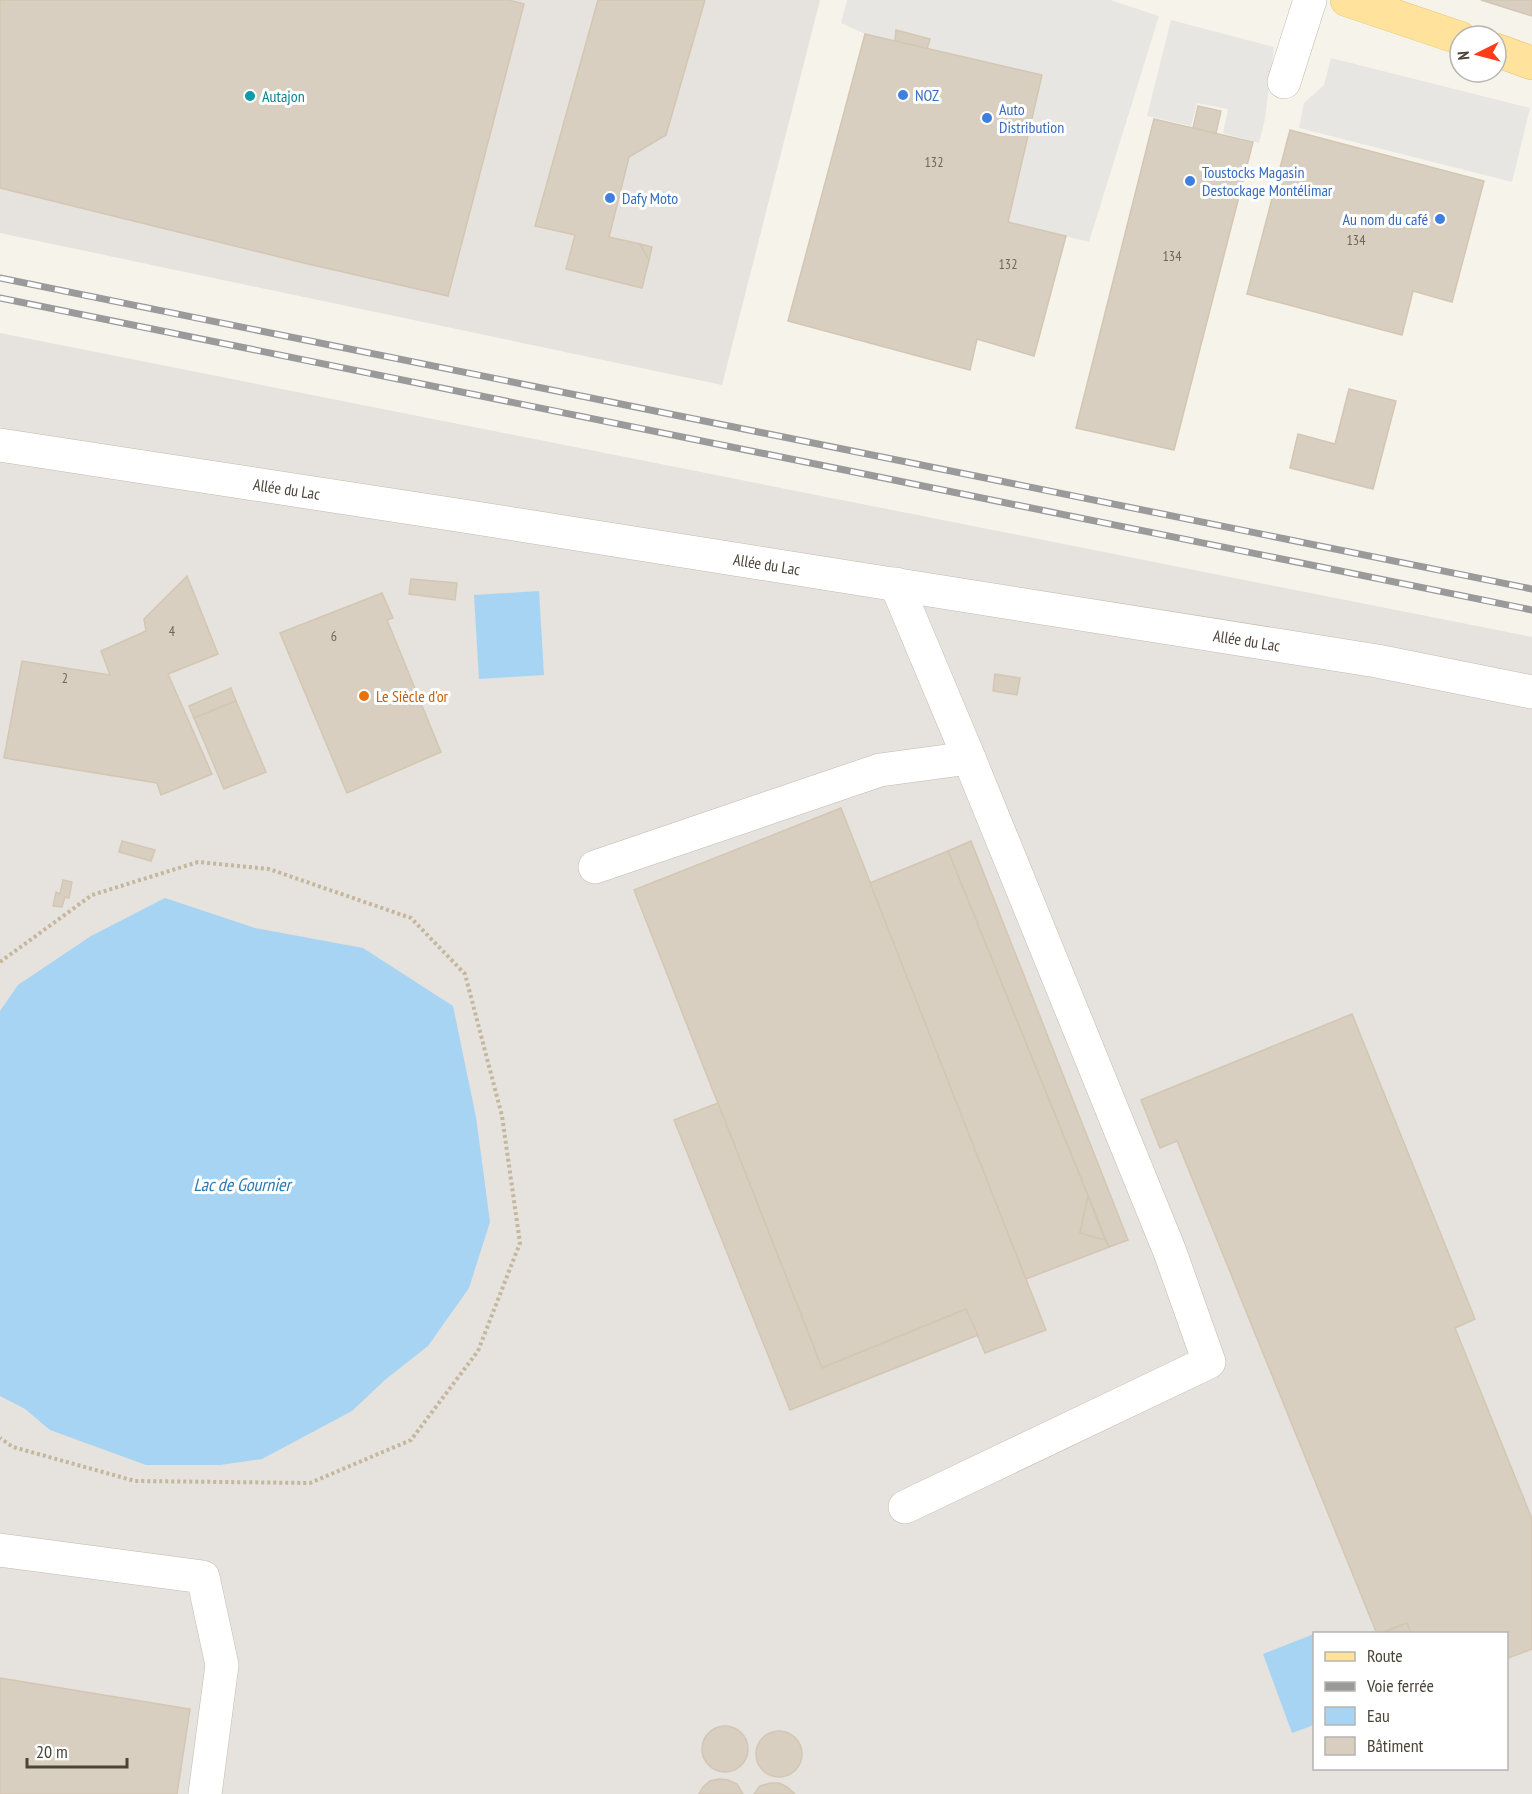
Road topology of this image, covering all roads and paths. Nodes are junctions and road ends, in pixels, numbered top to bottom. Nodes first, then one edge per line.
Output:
1 (1310, 0) edge
2 (1347, 0) edge
3 (1448, 34) edge
4 (1508, 54) edge
5 (1532, 63) edge
6 (1284, 82) dead end
7 (0, 445) edge
8 (896, 585) junction
9 (1532, 693) edge
10 (969, 758) junction
11 (595, 867) dead end
12 (0, 962) edge
13 (0, 1438) edge
14 (905, 1507) dead end
15 (0, 1550) edge
16 (205, 1794) edge

1 - 6 street
2 - 3 main road
4 - 5 main road
7 - 8 street, Allée du Lac
8 - 9 street, Allée du Lac
8 - 10 street
10 - 11 street
10 - 14 street
12 - 13 path
15 - 16 street

